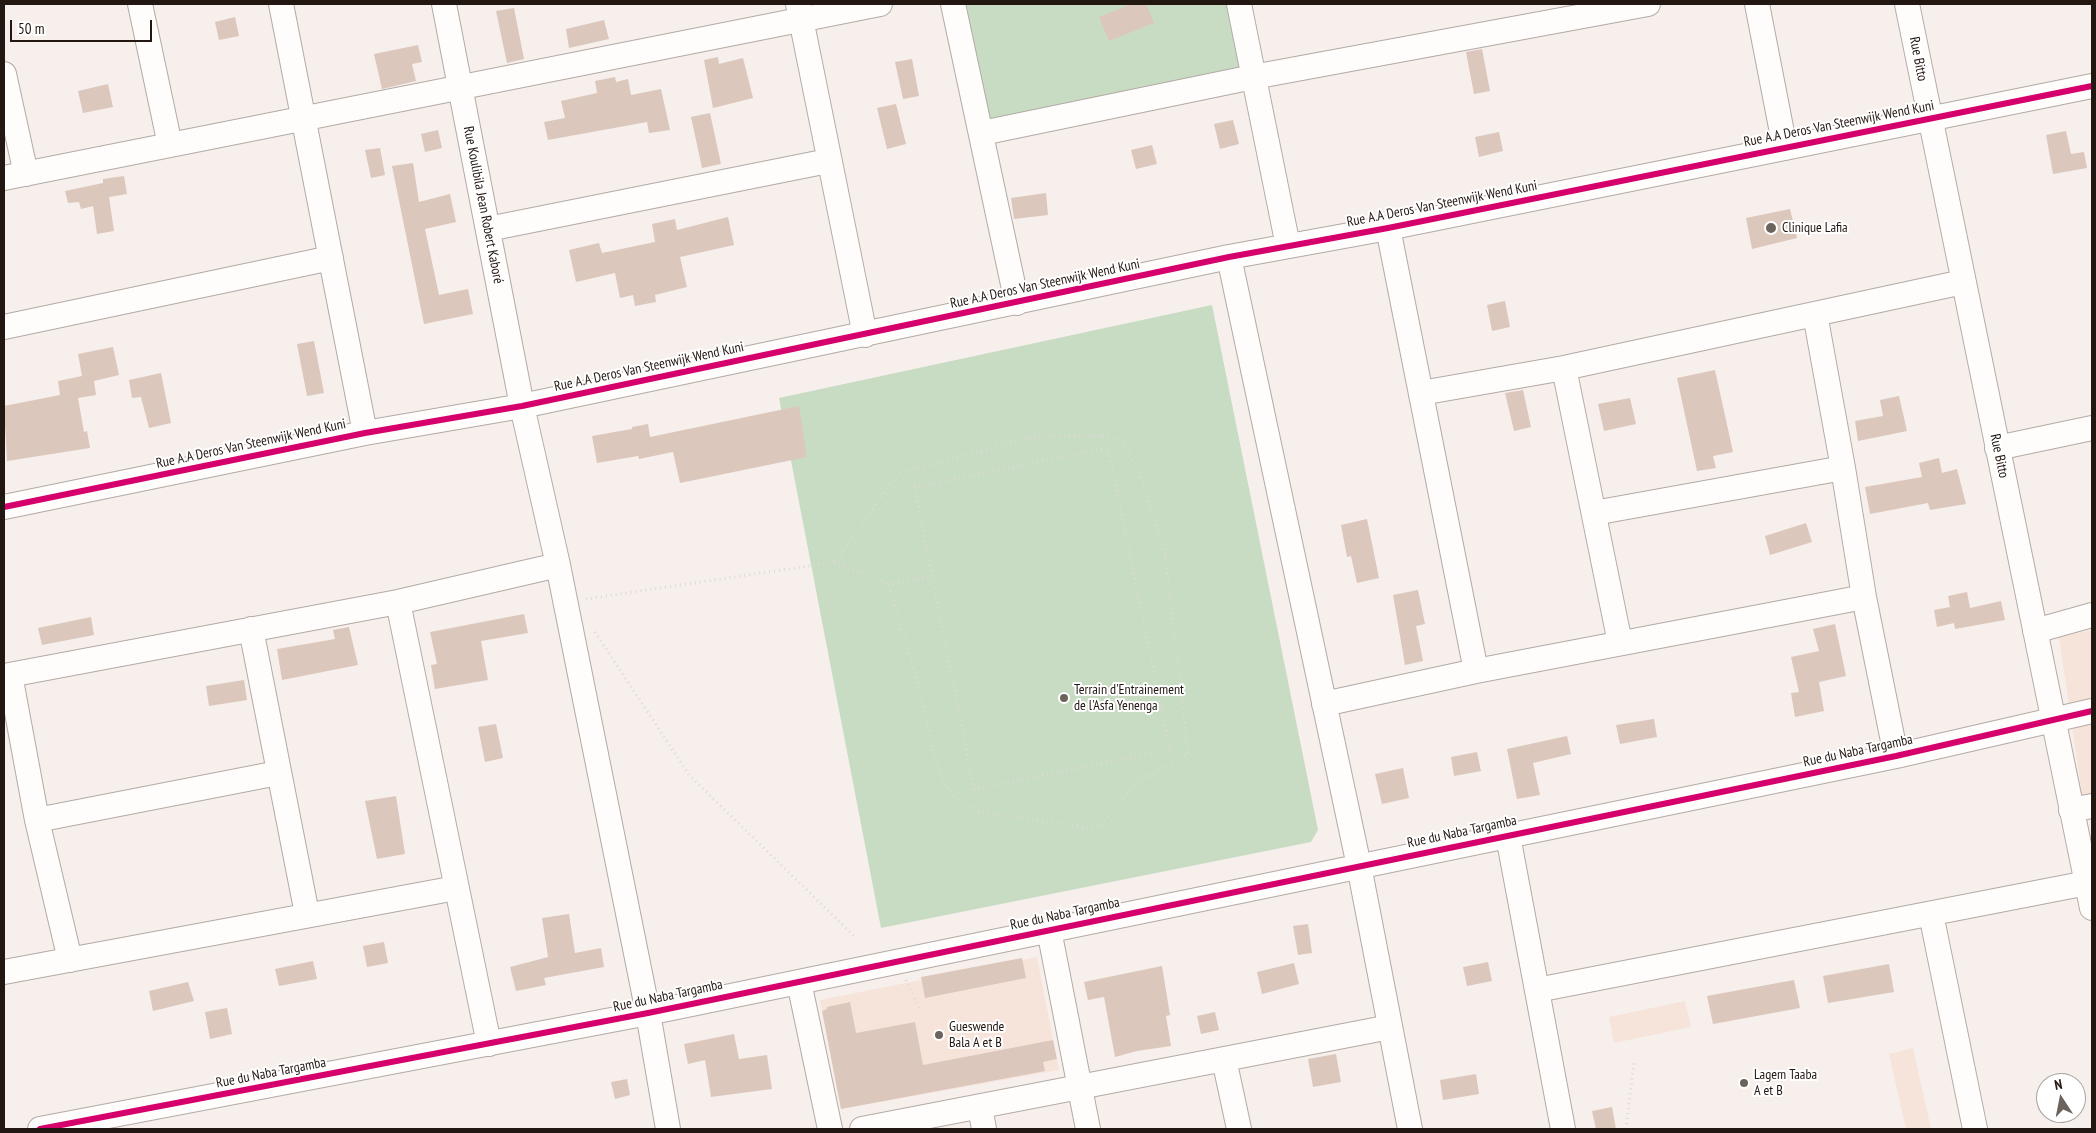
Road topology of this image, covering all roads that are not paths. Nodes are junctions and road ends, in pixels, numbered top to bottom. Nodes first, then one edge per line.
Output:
1 (140, 4) edge
2 (281, 4) edge
3 (444, 4) edge
4 (880, 4) edge
5 (953, 4) edge
6 (1239, 4) edge
7 (1648, 4) edge
8 (1757, 4) edge
9 (1907, 4) edge
10 (799, 11) edge
11 (4, 74) edge
12 (1253, 78) junction
13 (2092, 86) edge
14 (461, 87) junction
15 (305, 118) junction
16 (1929, 119) junction
17 (982, 133) junction
18 (170, 145) junction
19 (1784, 148) junction
20 (828, 161) junction
21 (15, 176) edge
22 (1388, 228) junction
23 (488, 229) junction
24 (1288, 246) junction
25 (1229, 257) junction
26 (331, 258) junction
27 (1963, 282) junction
28 (1017, 303) junction
29 (1814, 314) junction
30 (4, 327) edge
31 (865, 335) junction
32 (1564, 368) junction
33 (1422, 392) junction
34 (522, 406) junction
35 (2092, 428) edge
36 (365, 434) junction
37 (1997, 448) junction
38 (1843, 468) junction
39 (4, 508) edge
40 (1594, 513) junction
41 (558, 565) junction
42 (1864, 597) junction
43 (398, 602) junction
44 (2092, 615) edge
45 (251, 629) junction
46 (2035, 631) junction
47 (1620, 643) junction
48 (1476, 671) junction
49 (7, 675) edge
50 (1324, 704) junction
51 (2092, 711) edge
52 (2054, 720) junction
53 (1896, 756) junction
54 (278, 773) junction
55 (2082, 808) edge
56 (37, 820) junction
57 (1508, 836) junction
58 (1359, 866) junction
59 (2087, 883) junction
60 (456, 888) junction
61 (2092, 908) edge
62 (307, 914) junction
63 (1931, 914) junction
64 (1049, 930) junction
65 (70, 960) junction
66 (4, 972) edge
67 (799, 982) junction
68 (1537, 990) junction
69 (648, 1013) junction
70 (1390, 1027) junction
71 (490, 1044) junction
72 (1224, 1059) junction
73 (1079, 1087) junction
74 (982, 1118) edge
75 (40, 1129) edge
76 (668, 1129) edge
77 (830, 1129) edge
78 (862, 1129) edge
79 (1088, 1129) edge
80 (1239, 1129) edge
81 (1410, 1129) edge
82 (1563, 1129) edge
83 (1975, 1129) edge

1 - 18 street
2 - 15 street
3 - 14 street, Rue Koulibila Jean Robert Kaboré
4 - 10 street
5 - 17 street
6 - 12 street
7 - 12 street
8 - 19 street
9 - 16 street, Rue Bitto
10 - 14 street
10 - 20 street
11 - 21 street
12 - 17 street
12 - 24 street
13 - 16 street, Rue A.A Deros Van Steenwijk Wend Kuni
14 - 15 street
14 - 23 street, Rue Koulibila Jean Robert Kaboré
15 - 18 street
15 - 26 street
16 - 19 street, Rue A.A Deros Van Steenwijk Wend Kuni
16 - 27 street, Rue Bitto
17 - 28 street
18 - 21 street
19 - 22 street, Rue A.A Deros Van Steenwijk Wend Kuni
20 - 23 street
20 - 31 street
22 - 24 street, Rue A.A Deros Van Steenwijk Wend Kuni
22 - 33 street
23 - 34 street, Rue Koulibila Jean Robert Kaboré
24 - 25 street, Rue A.A Deros Van Steenwijk Wend Kuni
25 - 28 street, Rue A.A Deros Van Steenwijk Wend Kuni
25 - 50 street
26 - 30 street
26 - 36 street
27 - 29 street
27 - 37 street, Rue Bitto
28 - 31 street, Rue A.A Deros Van Steenwijk Wend Kuni
29 - 32 street
29 - 38 street
31 - 34 street, Rue A.A Deros Van Steenwijk Wend Kuni
32 - 33 street
32 - 40 street
33 - 48 street
34 - 36 street, Rue A.A Deros Van Steenwijk Wend Kuni
34 - 41 street, Rue Koulibila Jean Robert Kaboré
35 - 37 street
36 - 39 street, Rue A.A Deros Van Steenwijk Wend Kuni
37 - 46 street, Rue Bitto
38 - 40 street
38 - 42 street
40 - 47 street
41 - 43 street
41 - 69 street, Rue Koulibila Jean Robert Kaboré
42 - 47 street
42 - 53 street
43 - 45 street
43 - 60 street
44 - 46 street
45 - 49 street
45 - 54 street
46 - 52 street, Rue Bitto
47 - 48 street
48 - 50 street
49 - 56 street
50 - 58 street
51 - 52 street, Rue du Naba Targamba
52 - 53 street, Rue du Naba Targamba
52 - 55 street, Rue Bitto
53 - 57 street, Rue du Naba Targamba
54 - 56 street
54 - 62 street
55 - 59 street, Rue Bitto
56 - 65 street
57 - 58 street, Rue du Naba Targamba
57 - 68 street
58 - 64 street, Rue du Naba Targamba
58 - 70 street
59 - 61 street, Rue Bitto
59 - 63 street
60 - 62 street
60 - 71 street
62 - 65 street
63 - 68 street
63 - 83 street
64 - 67 street, Rue du Naba Targamba
64 - 73 street
65 - 66 street
67 - 69 street, Rue du Naba Targamba
67 - 77 street
68 - 82 street
69 - 71 street, Rue du Naba Targamba
69 - 76 street, Rue Koulibila Jean Robert Kaboré
70 - 72 street
70 - 81 street
71 - 75 street, Rue du Naba Targamba
72 - 73 street
72 - 80 street
73 - 74 street
73 - 79 street
74 - 78 street

